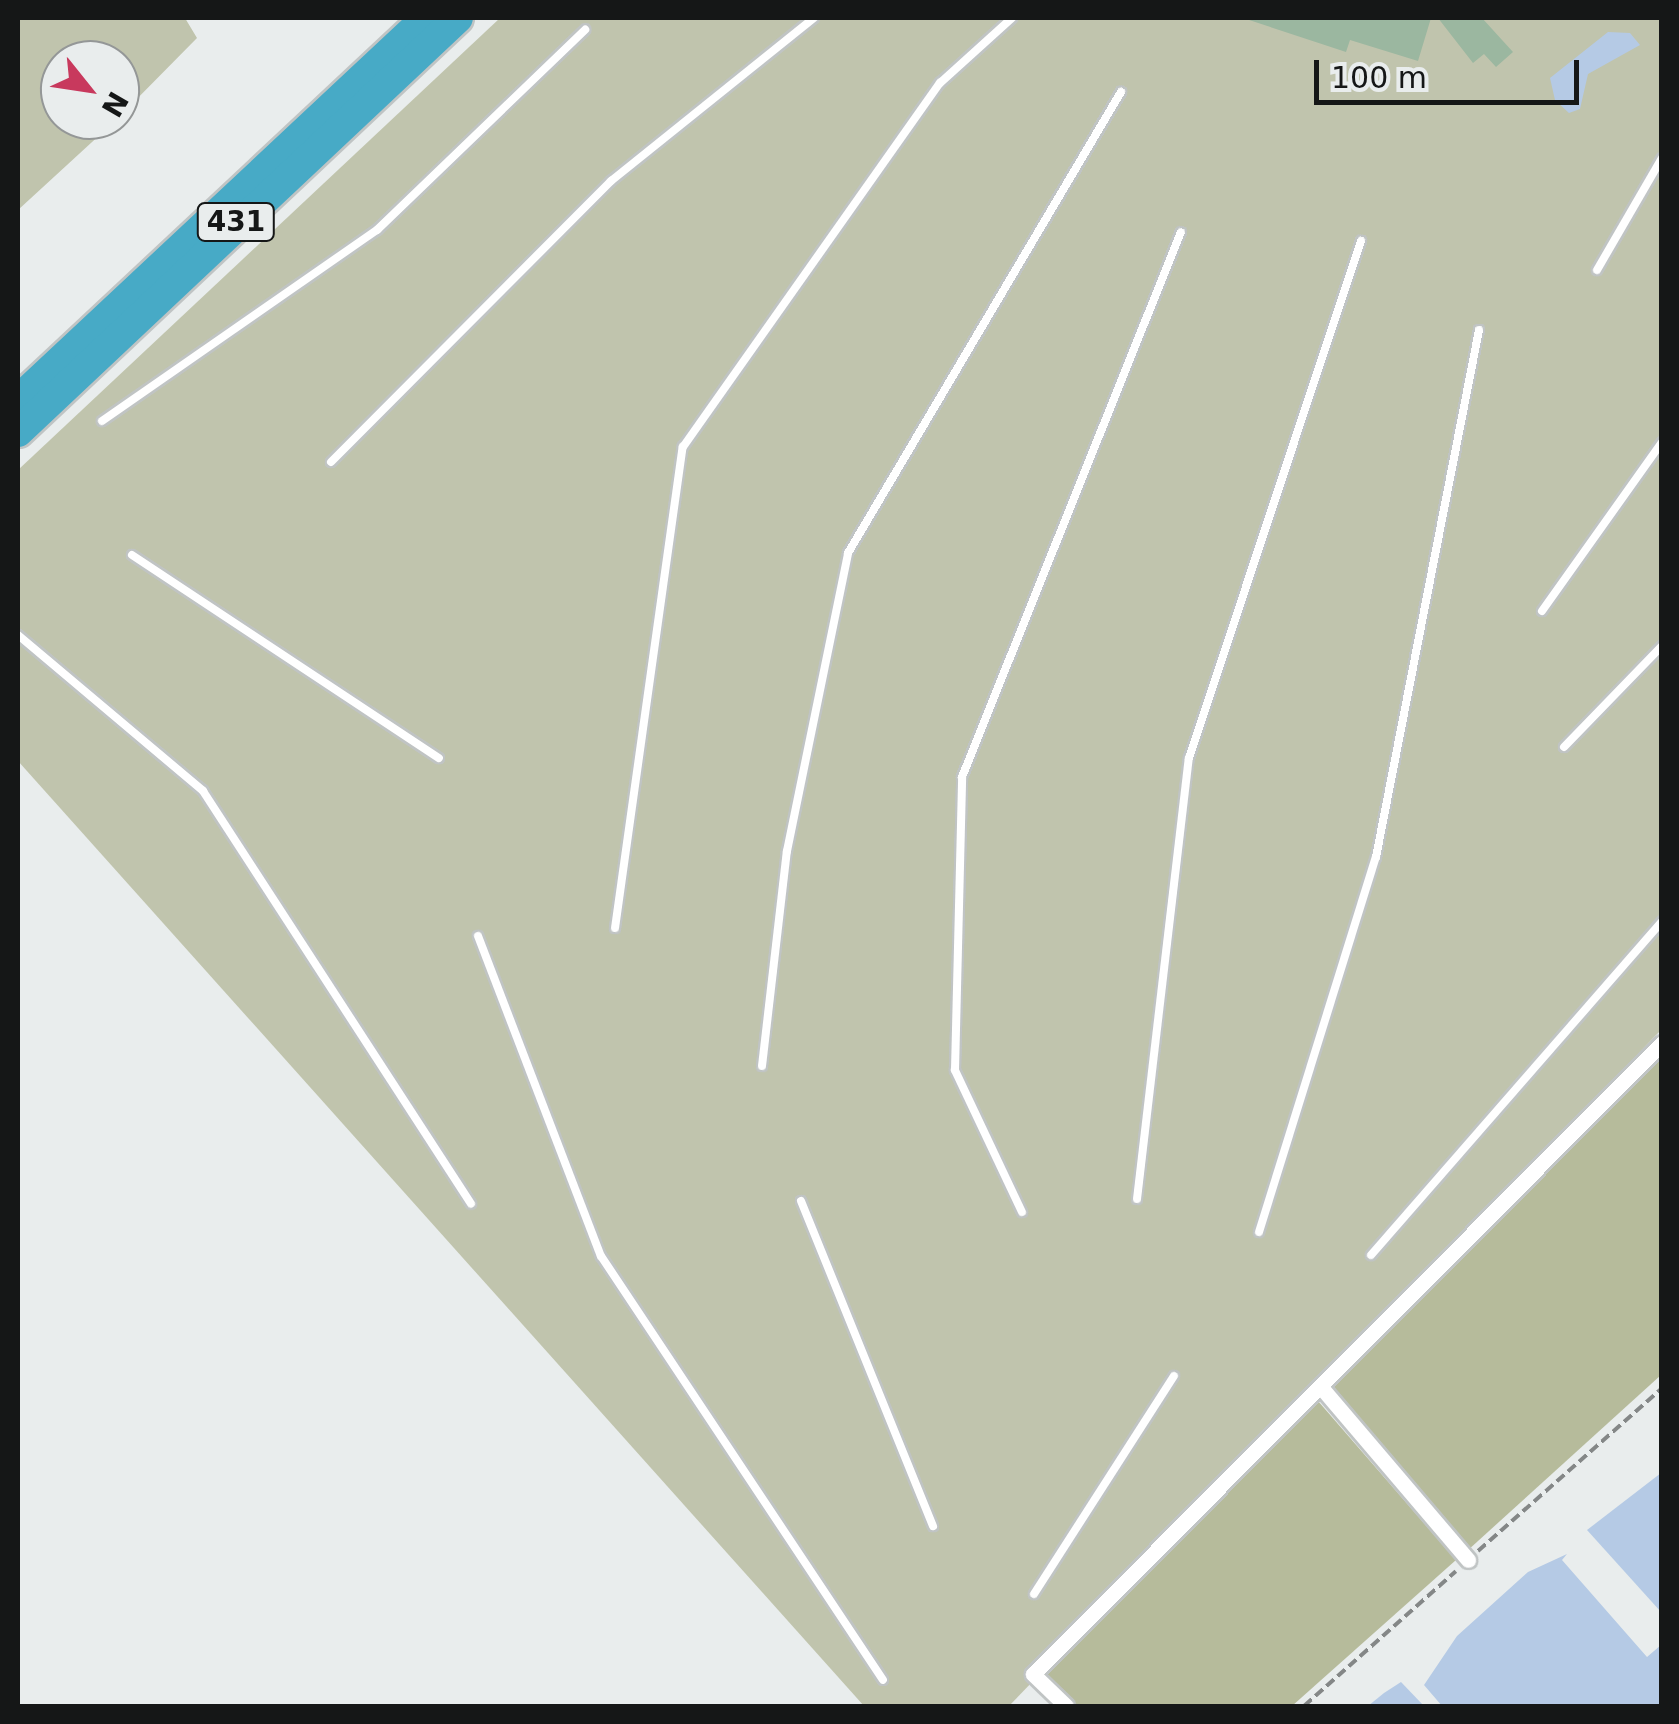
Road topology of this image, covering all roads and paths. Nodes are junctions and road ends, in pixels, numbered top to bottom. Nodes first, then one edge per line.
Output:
1 (426, 18) edge
2 (458, 18) edge
3 (814, 18) edge
4 (1012, 18) edge
5 (584, 30) dead end
6 (1121, 92) dead end
7 (1662, 158) edge
8 (1181, 232) dead end
9 (1361, 241) dead end
10 (1597, 270) dead end
11 (1479, 330) dead end
12 (18, 400) edge
13 (102, 421) dead end
14 (18, 432) edge
15 (1662, 442) edge
16 (331, 462) dead end
17 (132, 555) dead end
18 (1542, 611) dead end
19 (18, 634) edge
20 (1662, 646) edge
21 (1564, 747) dead end
22 (439, 758) dead end
23 (1662, 921) edge
24 (615, 928) dead end
25 (478, 936) dead end
26 (1662, 1042) edge
27 (762, 1066) dead end
28 (1137, 1200) dead end
29 (801, 1201) dead end
30 (471, 1204) dead end
31 (1022, 1212) dead end
32 (1258, 1232) dead end
33 (1371, 1255) dead end
34 (1174, 1376) dead end
35 (1321, 1387) junction
36 (1662, 1388) edge
37 (933, 1526) dead end
38 (1468, 1560) junction
39 (1034, 1594) dead end
40 (883, 1680) dead end
41 (1066, 1706) edge
42 (1304, 1706) edge

1 - 12 highway, 431
2 - 14 highway, 431
3 - 16 lane
4 - 24 lane
5 - 13 lane
6 - 27 lane
7 - 10 lane
8 - 31 lane
9 - 28 lane
11 - 32 lane
15 - 18 lane
17 - 22 lane
19 - 30 lane
20 - 21 lane
23 - 33 lane
25 - 40 lane
26 - 35 street
29 - 37 lane
34 - 39 lane
35 - 38 street
35 - 41 street
36 - 38 path
38 - 42 path

